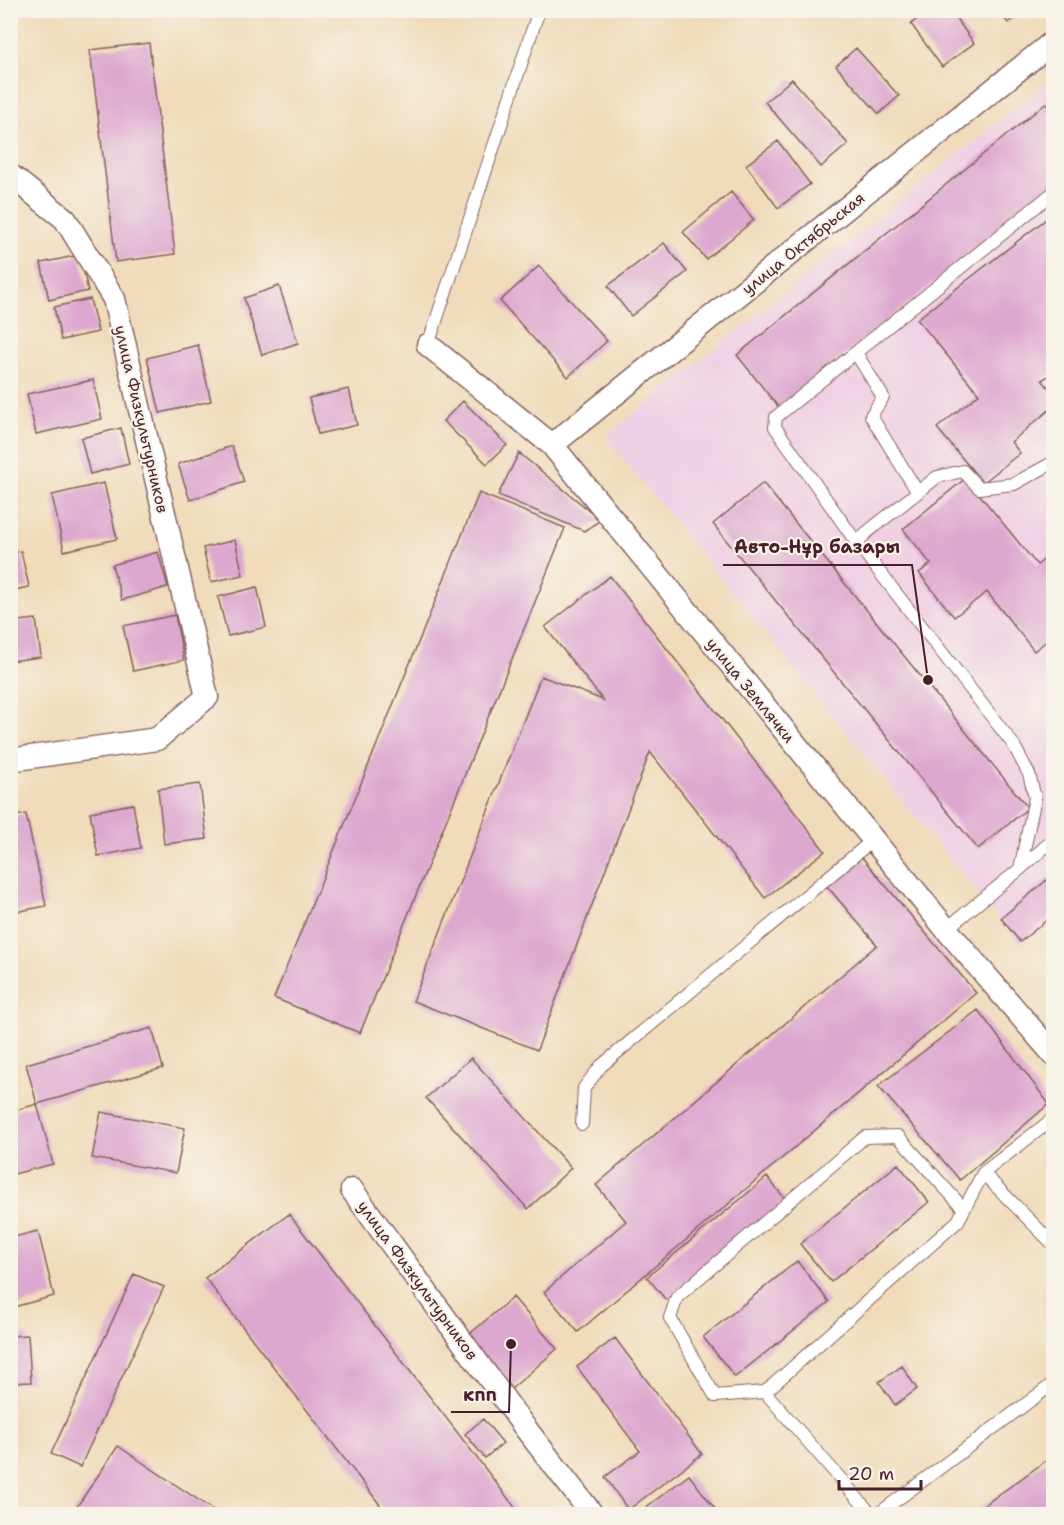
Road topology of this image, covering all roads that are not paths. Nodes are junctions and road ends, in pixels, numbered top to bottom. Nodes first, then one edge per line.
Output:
1 (539, 10) edge
2 (1053, 42) edge
3 (10, 175) edge
4 (1053, 192) edge
5 (428, 345) joint
6 (856, 352) junction
7 (552, 445) junction
8 (1053, 462) edge
9 (917, 491) junction
10 (857, 543) junction
11 (10, 760) edge
12 (1053, 839) edge
13 (873, 840) junction
14 (1020, 869) junction
15 (946, 929) junction
16 (1053, 1054) edge
17 (1053, 1118) edge
18 (582, 1125) dead end
19 (983, 1173) junction
20 (352, 1190) dead end
21 (964, 1209) junction
22 (1053, 1245) edge
23 (1053, 1383) edge
24 (765, 1392) junction
25 (592, 1515) edge
26 (871, 1515) edge
27 (878, 1515) edge

1 - 5 lane
2 - 7 street, улица Октябрьская
3 - 11 street, улица Физкультурников
4 - 6 lane
5 - 7 street, улица Землячки
6 - 9 lane
6 - 10 lane
7 - 13 street, улица Землячки
8 - 9 lane
9 - 10 lane
10 - 14 lane
12 - 14 lane
13 - 15 street, улица Землячки
13 - 18 lane
14 - 15 lane
15 - 16 street, улица Землячки
17 - 19 lane
19 - 21 lane
19 - 22 lane
20 - 25 street, улица Физкультурников
21 - 24 lane
21 - 24 lane
23 - 27 lane
24 - 26 lane

